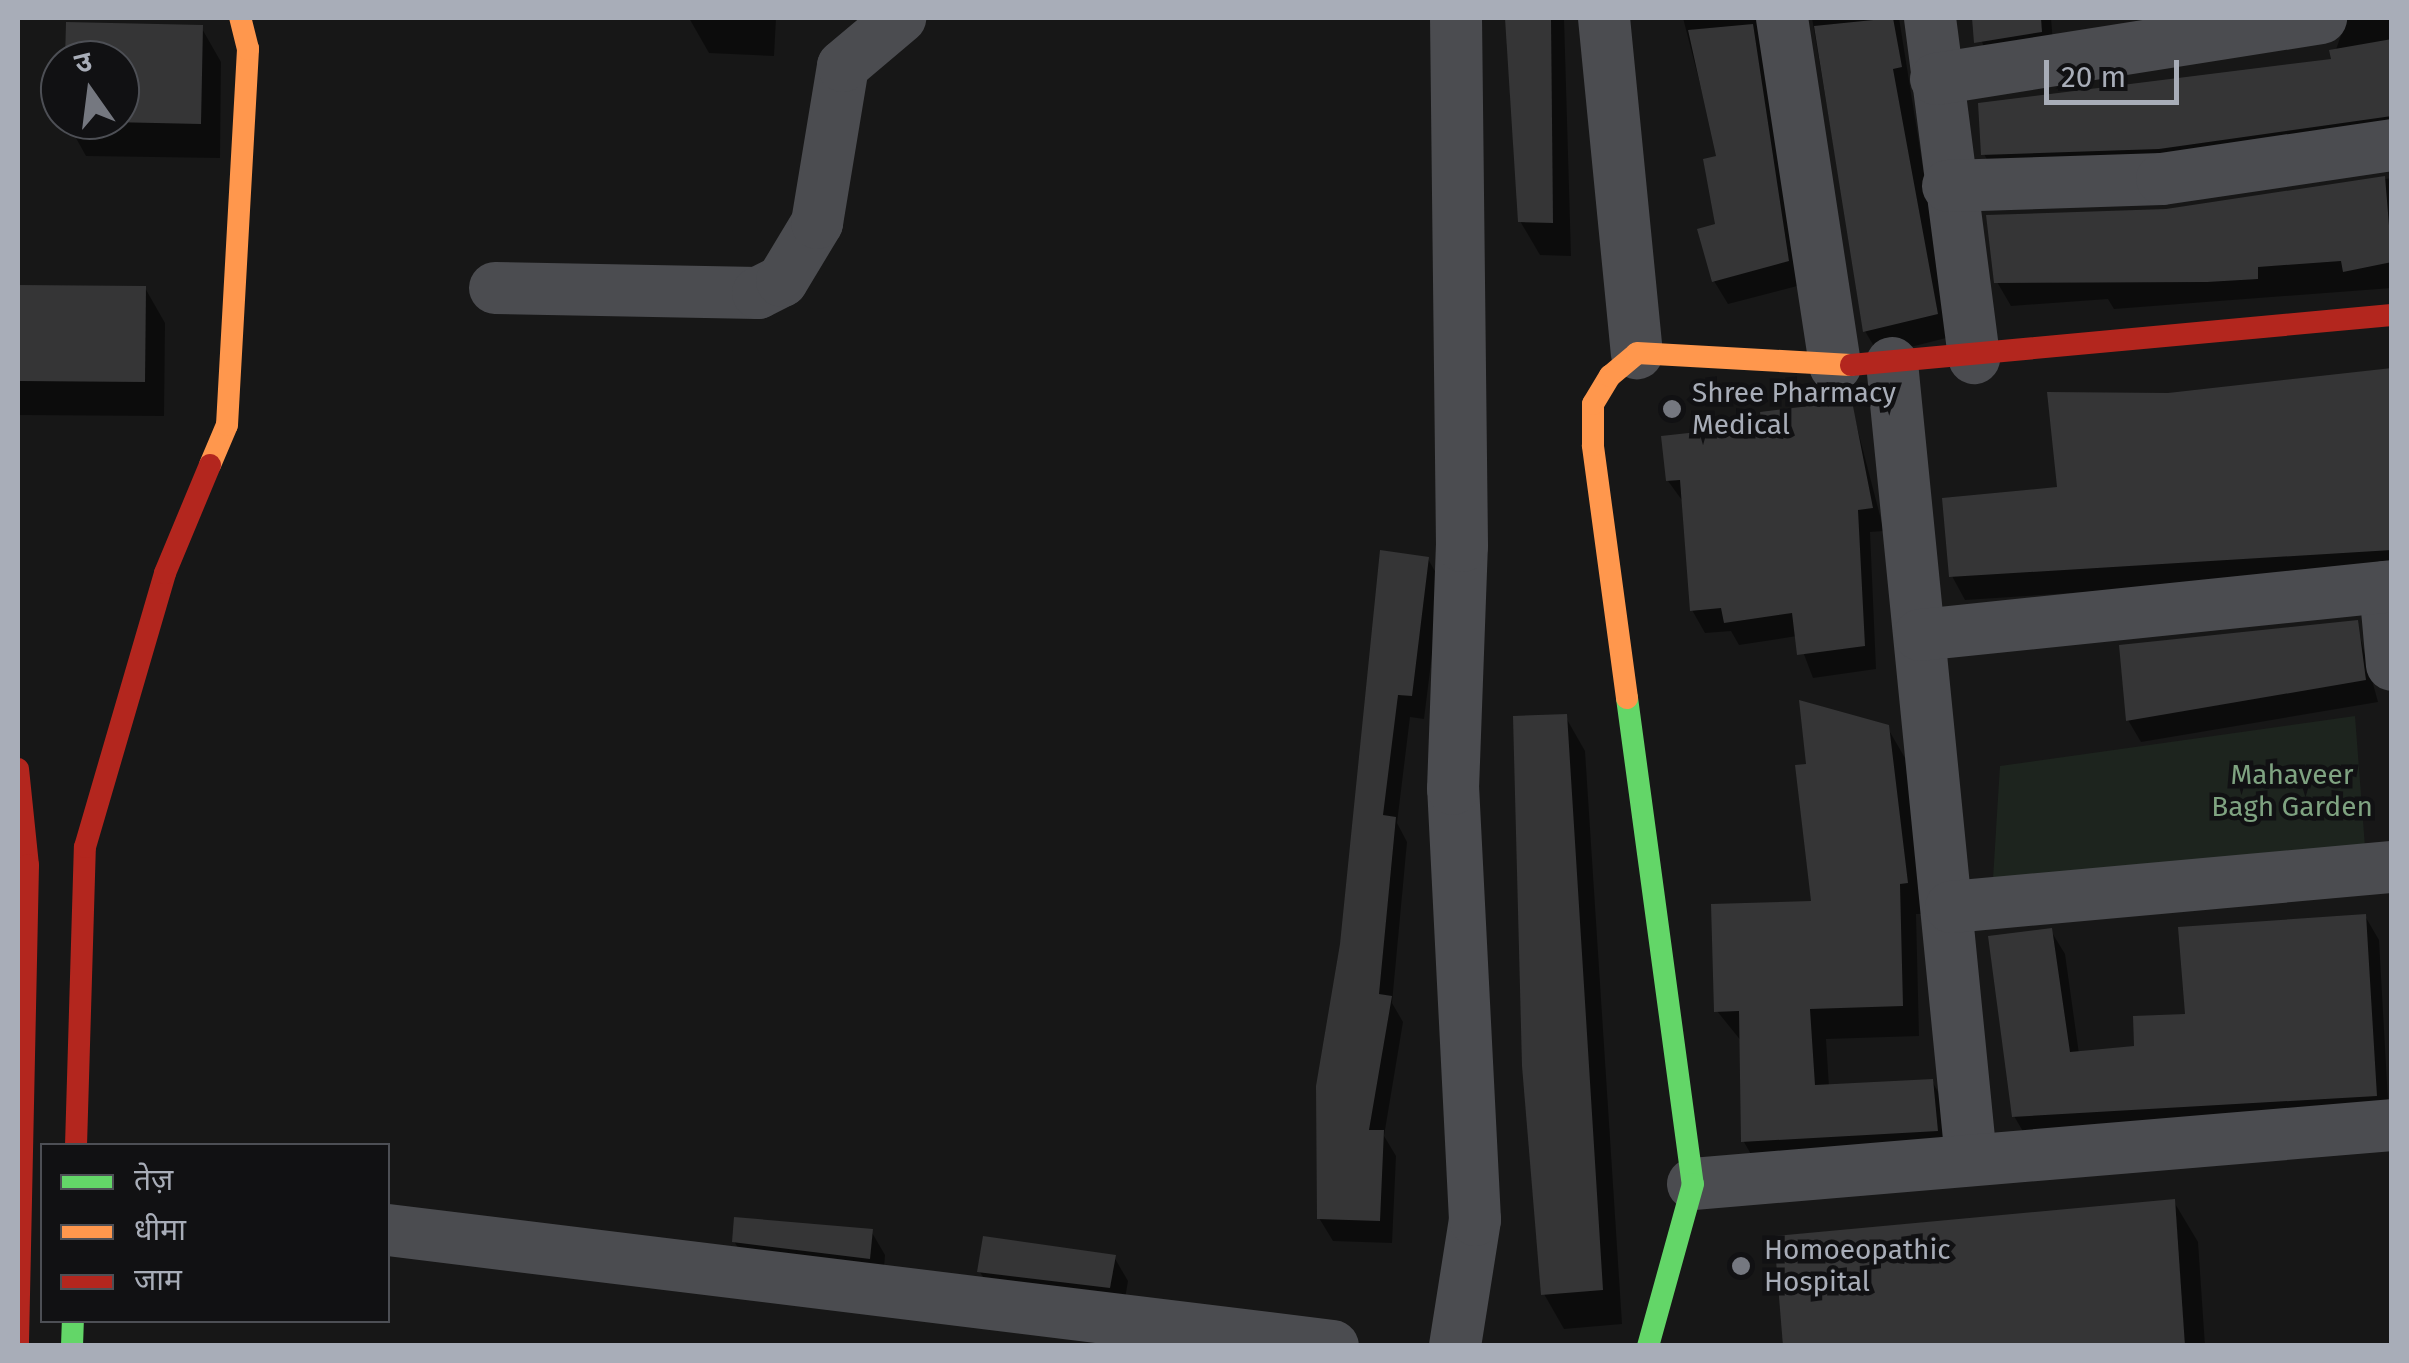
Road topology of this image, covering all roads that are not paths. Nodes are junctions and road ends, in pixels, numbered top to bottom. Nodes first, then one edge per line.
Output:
1 (240, 18) edge
2 (900, 18) edge
3 (1456, 18) edge
4 (1604, 18) edge
5 (1782, 18) edge
6 (1930, 18) edge
7 (2309, 19) edge
8 (1936, 79) junction
9 (2392, 145) edge
10 (1948, 186) junction
11 (495, 288) dead end
12 (2392, 314) edge
13 (1637, 353) junction
14 (1974, 358) junction
15 (1892, 363) junction
16 (1835, 366) junction
17 (2388, 586) edge
18 (1920, 635) junction
19 (2392, 665) edge
20 (18, 769) edge
21 (2392, 867) edge
22 (1951, 907) junction
23 (2392, 1125) edge
24 (76, 1143) edge
25 (1971, 1158) junction
26 (1693, 1184) junction
27 (390, 1230) edge
28 (18, 1346) edge
29 (1333, 1346) edge
30 (1455, 1346) edge
31 (1648, 1346) edge

1 - 24 street
2 - 11 street
3 - 30 street
4 - 13 street
5 - 16 street
6 - 8 street
7 - 8 street
8 - 10 street
9 - 10 street
10 - 14 street
12 - 14 street
13 - 16 street
13 - 26 street
14 - 15 street
15 - 16 street
15 - 18 street
17 - 18 street
17 - 19 street
18 - 22 street
20 - 28 street
21 - 22 street
22 - 25 street
23 - 25 street
25 - 26 street
26 - 31 street
27 - 29 street

